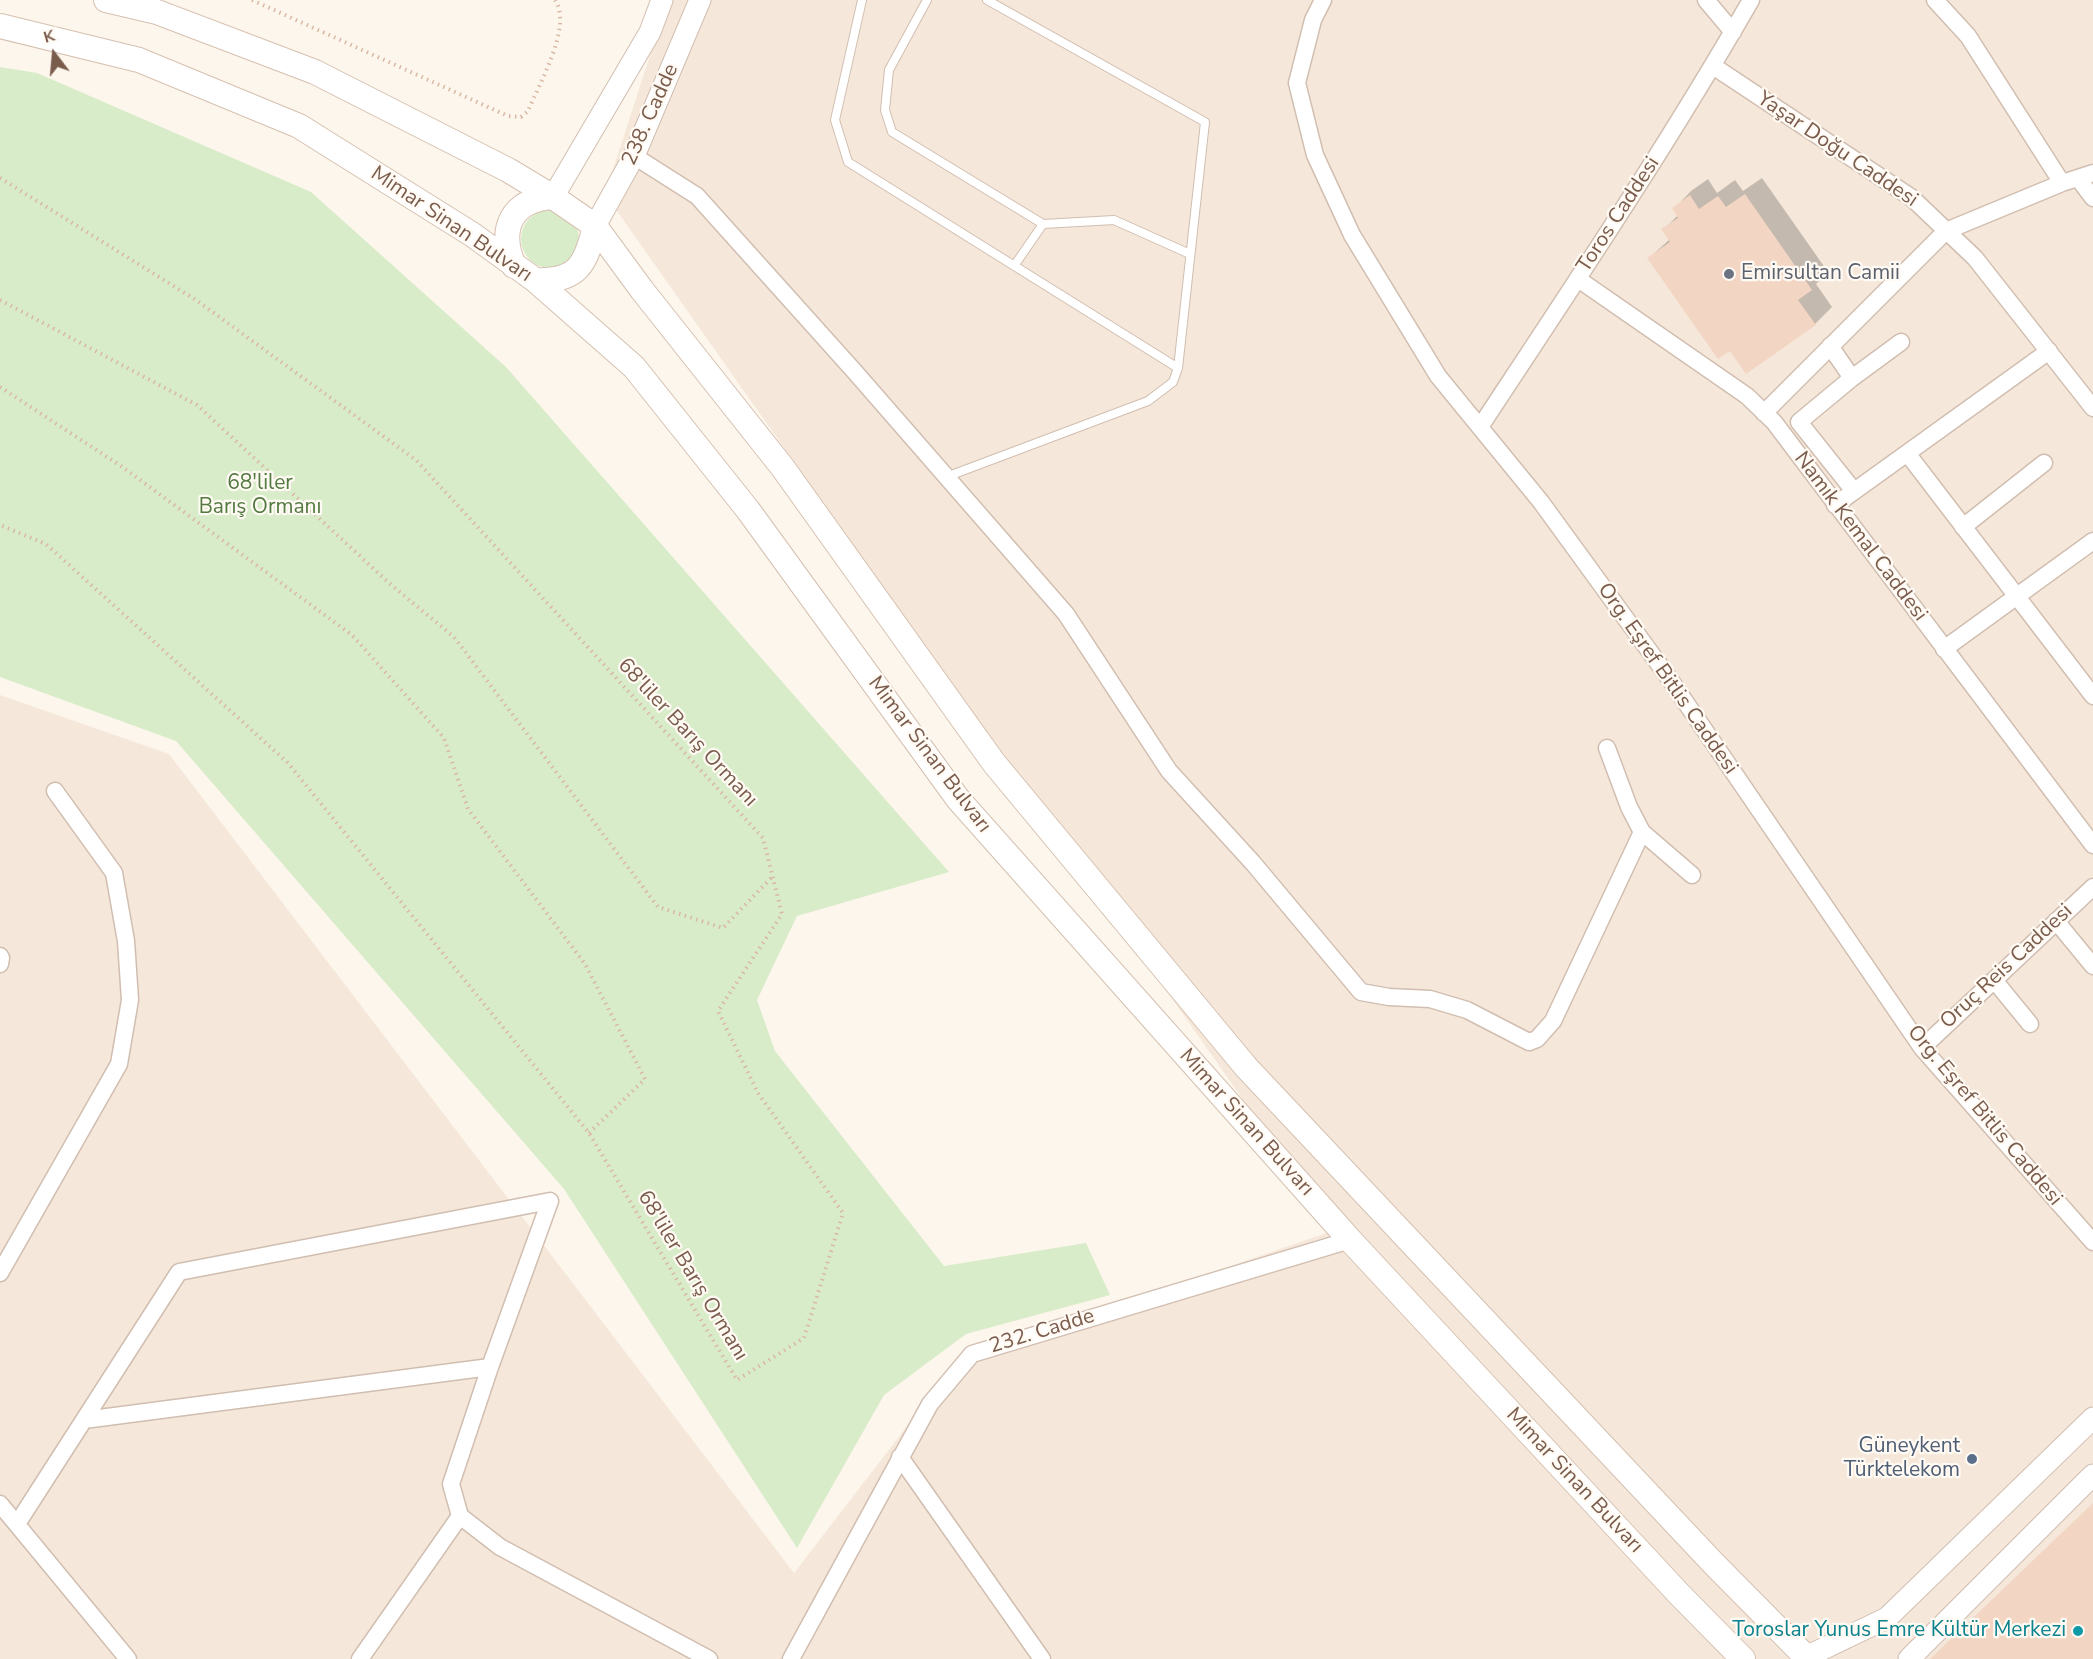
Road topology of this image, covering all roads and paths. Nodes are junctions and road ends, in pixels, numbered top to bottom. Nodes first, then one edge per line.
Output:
1 (106, 0) edge
2 (252, 0) edge
3 (555, 0) edge
4 (662, 0) edge
5 (700, 0) edge
6 (862, 0) edge
7 (927, 0) edge
8 (987, 0) edge
9 (1323, 0) edge
10 (1706, 0) edge
11 (1751, 0) edge
12 (1935, 0) edge
13 (0, 26) edge
14 (1733, 32) junction
15 (1713, 66) junction
16 (634, 156) junction
17 (0, 178) edge
18 (2078, 178) edge
19 (553, 196) junction
20 (2093, 198) edge
21 (1043, 224) junction
22 (595, 226) junction
23 (1946, 231) junction
24 (1190, 254) junction
25 (514, 266) junction
26 (1014, 266) junction
27 (1578, 279) junction
28 (535, 280) junction
29 (0, 300) edge
30 (1901, 342) dead end
31 (1830, 346) junction
32 (2049, 351) junction
33 (1178, 368) junction
34 (1852, 378) junction
35 (0, 387) edge
36 (2093, 408) edge
37 (1764, 413) junction
38 (1480, 427) junction
39 (1907, 453) junction
40 (2044, 463) dead end
41 (946, 477) junction
42 (1854, 491) junction
43 (1835, 505) junction
44 (0, 525) edge
45 (1963, 527) junction
46 (2093, 542) edge
47 (2016, 597) junction
48 (1944, 649) junction
49 (2093, 696) edge
50 (1607, 748) dead end
51 (55, 791) dead end
52 (1641, 832) junction
53 (2093, 845) edge
54 (1692, 875) dead end
55 (773, 876) junction
56 (2093, 887) edge
57 (2056, 921) junction
58 (0, 956) edge
59 (0, 964) edge
60 (2093, 966) edge
61 (1994, 980) junction
62 (2030, 1024) dead end
63 (1922, 1048) junction
64 (589, 1133) junction
65 (1350, 1240) junction
66 (2093, 1242) edge
67 (0, 1274) edge
68 (490, 1368) junction
69 (2093, 1418) edge
70 (84, 1420) junction
71 (900, 1457) junction
72 (2093, 1474) edge
73 (0, 1504) edge
74 (460, 1516) junction
75 (17, 1524) junction
76 (1806, 1658) edge
77 (128, 1659) edge
78 (360, 1659) edge
79 (709, 1659) edge
80 (791, 1659) edge
81 (1042, 1659) edge
82 (1743, 1659) edge
83 (1910, 1659) edge

1 - 19 main road, Mimar Sinan Bulvarı
2 - 3 path
4 - 19 street
5 - 16 street, 238. Cadde
6 - 26 lane
7 - 21 lane
8 - 24 lane
9 - 38 street, Org. Eşref Bitlis Caddesi
10 - 14 street
11 - 14 street, Toros Caddesi
12 - 18 street
13 - 25 main road, Mimar Sinan Bulvarı
14 - 15 street, Toros Caddesi
15 - 23 street, Yaşar Doğu Caddesi
15 - 27 street, Toros Caddesi
16 - 22 street, 238. Cadde
16 - 41 street
17 - 55 path, 68'liler Barış Ormanı
18 - 20 street
18 - 23 street
19 - 22 main road, Mimar Sinan Bulvarı
19 - 25 main road
21 - 24 lane
21 - 26 lane
22 - 28 main road
22 - 76 main road, Mimar Sinan Bulvarı
23 - 31 street
23 - 32 street, Yaşar Doğu Caddesi
24 - 33 lane
25 - 28 main road, Mimar Sinan Bulvarı
26 - 33 lane
27 - 37 street, Namık Kemal Caddesi
27 - 38 street, Toros Caddesi
28 - 65 main road, Mimar Sinan Bulvarı
29 - 55 path
30 - 34 street
31 - 34 street
31 - 37 street
32 - 36 street, Yaşar Doğu Caddesi
32 - 39 street
33 - 41 lane
34 - 42 street
35 - 64 path
37 - 43 street, Namık Kemal Caddesi
38 - 63 street, Org. Eşref Bitlis Caddesi
39 - 42 street
39 - 45 street
40 - 45 street
41 - 52 street
42 - 43 street
43 - 48 street, Namık Kemal Caddesi
44 - 64 path, 68'liler Barış Ormanı
45 - 47 street
46 - 47 street
47 - 48 street
47 - 49 street
48 - 53 street, Namık Kemal Caddesi
50 - 52 street
51 - 67 street
52 - 54 street
55 - 64 path, 68'liler Barış Ormanı
56 - 57 street, Oruç Reis Caddesi
57 - 60 street
57 - 61 street, Oruç Reis Caddesi
58 - 59 street
61 - 62 street
61 - 63 street, Oruç Reis Caddesi
63 - 66 street, Org. Eşref Bitlis Caddesi
65 - 71 street, 232. Cadde
65 - 82 main road, Mimar Sinan Bulvarı
68 - 70 street
68 - 70 street
68 - 74 street
69 - 76 street
70 - 75 street
71 - 80 street, 232. Cadde
71 - 81 street
72 - 83 street
73 - 75 street
74 - 78 street
74 - 79 street
75 - 77 street

